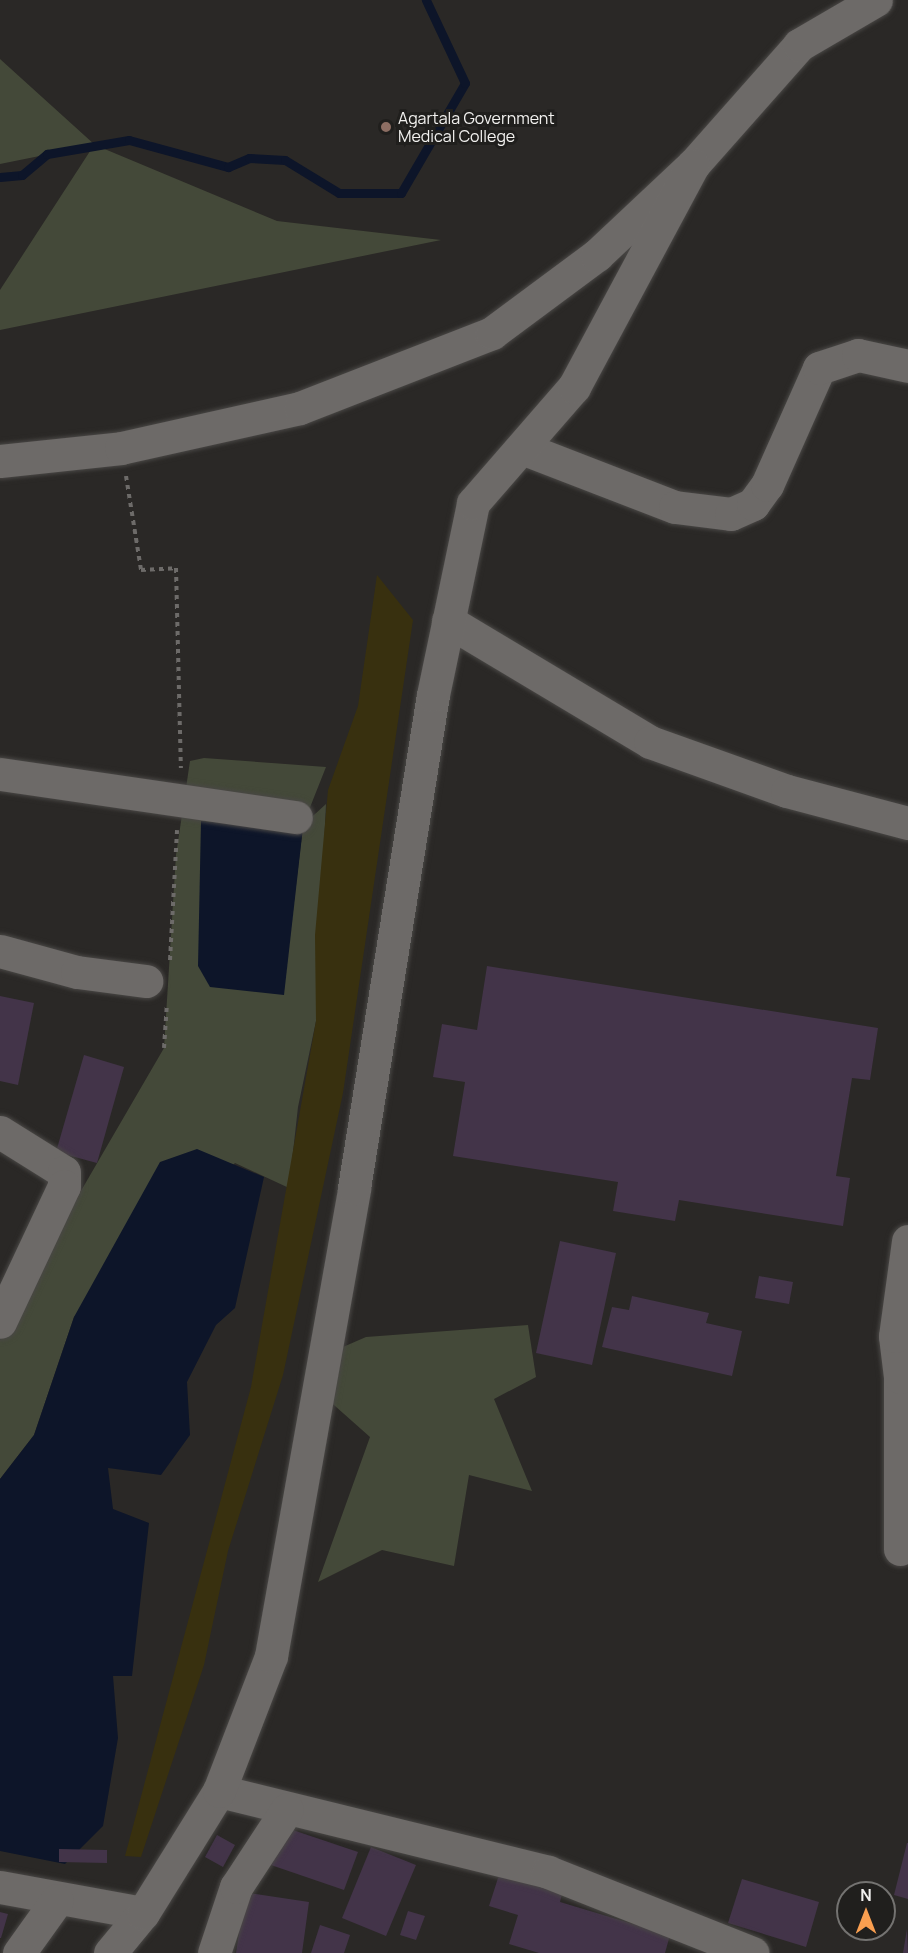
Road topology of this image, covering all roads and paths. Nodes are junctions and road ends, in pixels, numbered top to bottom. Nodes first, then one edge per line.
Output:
1 (824, 0) edge
2 (876, 0) edge
3 (799, 45) junction
4 (693, 165) junction
5 (908, 366) edge
6 (121, 448) junction
7 (522, 448) junction
8 (0, 461) edge
9 (448, 621) junction
10 (0, 774) edge
11 (179, 800) junction
12 (296, 817) dead end
13 (908, 823) edge
14 (0, 951) edge
15 (161, 982) junction
16 (164, 1048) dead end
17 (0, 1132) edge
18 (908, 1241) edge
19 (0, 1322) edge
20 (900, 1549) dead end
21 (219, 1791) junction
22 (288, 1809) junction
23 (0, 1887) edge
24 (57, 1900) junction
25 (143, 1913) junction
26 (685, 1940) edge
27 (19, 1953) edge
28 (110, 1953) edge
29 (214, 1953) edge
30 (753, 1953) edge

1 - 3 street
2 - 3 street
3 - 4 street
4 - 6 street
4 - 7 street
5 - 7 street
6 - 8 street
6 - 11 path
7 - 9 street
9 - 13 street
9 - 21 street
10 - 11 street
11 - 12 street
11 - 15 path
14 - 15 street
15 - 16 path
17 - 19 street
18 - 20 street
21 - 22 street
21 - 25 street
22 - 26 street
22 - 29 street
23 - 24 street
24 - 25 street
24 - 27 street
25 - 28 street
26 - 30 street

